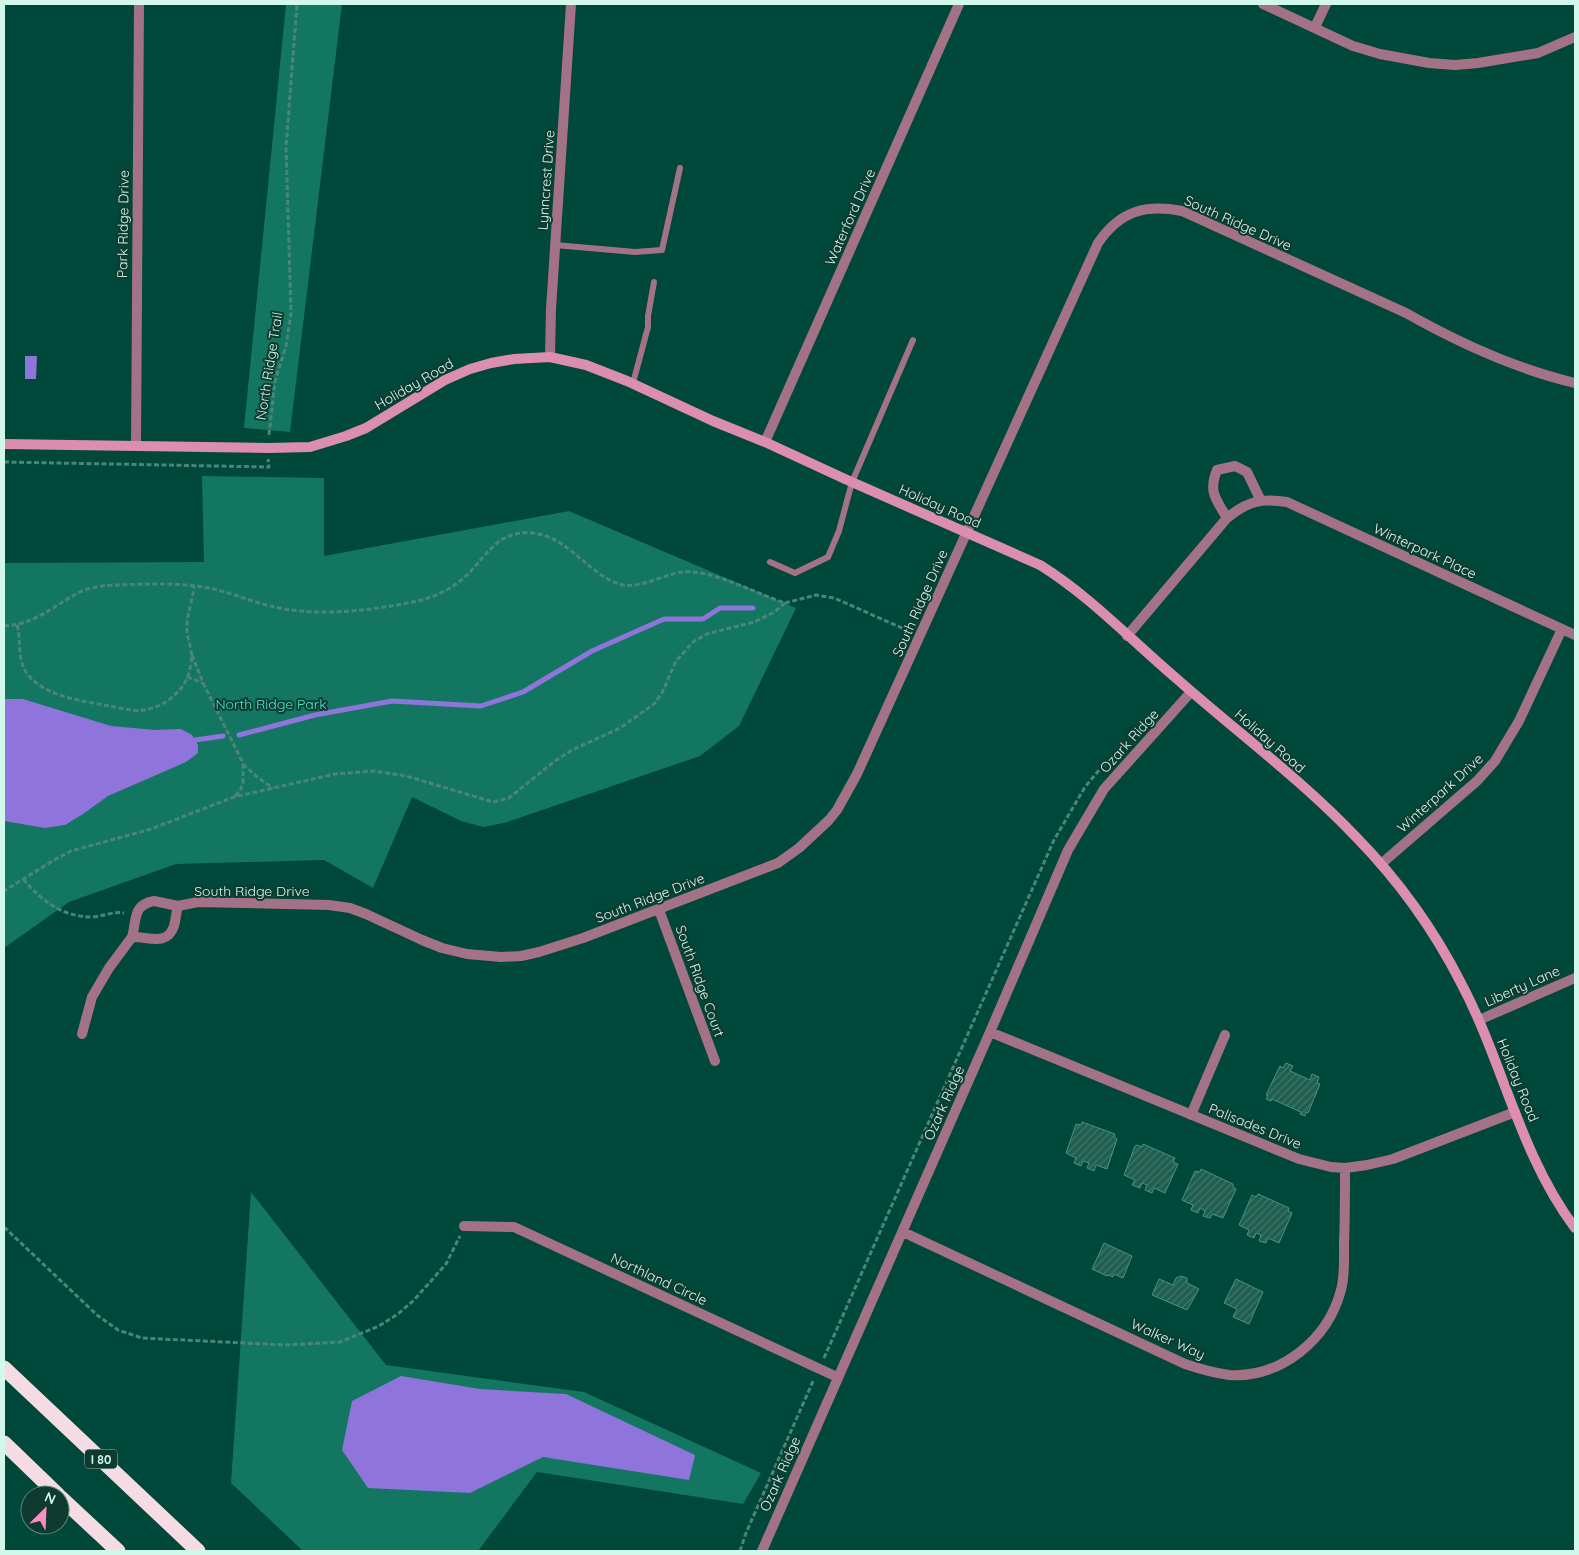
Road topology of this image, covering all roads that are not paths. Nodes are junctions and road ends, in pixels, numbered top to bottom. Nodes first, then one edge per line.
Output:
1 (139, 4) edge
2 (570, 4) edge
3 (959, 4) edge
4 (1263, 4) edge
5 (1326, 4) edge
6 (1315, 28) junction
7 (1575, 37) edge
8 (680, 168) dead end
9 (555, 245) junction
10 (654, 282) dead end
11 (913, 340) dead end
12 (550, 357) junction
13 (1575, 383) edge
14 (633, 384) junction
15 (765, 442) junction
16 (4, 444) edge
17 (136, 445) junction
18 (852, 482) junction
19 (1261, 501) junction
20 (1227, 518) junction
21 (966, 533) junction
22 (770, 562) dead end
23 (1562, 629) junction
24 (1575, 635) edge
25 (1128, 636) junction
26 (1191, 692) junction
27 (1381, 864) junction
28 (178, 906) junction
29 (659, 910) junction
30 (132, 937) junction
31 (1575, 978) edge
32 (1479, 1020) junction
33 (990, 1032) junction
34 (82, 1034) dead end
35 (1225, 1035) dead end
36 (715, 1061) dead end
37 (1516, 1112) junction
38 (1191, 1115) junction
39 (1345, 1168) junction
40 (464, 1226) road end
41 (1575, 1228) edge
42 (903, 1232) junction
43 (4, 1368) edge
44 (837, 1378) junction
45 (4, 1443) edge
46 (48, 1485) edge
47 (70, 1506) edge
48 (118, 1551) edge
49 (198, 1551) edge
50 (762, 1551) edge

1 - 17 street, Park Ridge Drive
2 - 9 street, Lynncrest Drive
3 - 15 street, Waterford Drive
4 - 6 street
5 - 6 street
6 - 7 street
8 - 9 lane
9 - 12 street, Lynncrest Drive
10 - 14 lane
11 - 18 lane
12 - 14 street, Holiday Road
12 - 17 street, Holiday Road
13 - 21 street, South Ridge Drive
14 - 15 street, Holiday Road
15 - 18 street, Holiday Road
16 - 17 street, Holiday Road
18 - 21 street, Holiday Road
18 - 22 lane
19 - 20 street, Winterpark Place
19 - 20 street
19 - 23 street, Winterpark Place
20 - 25 street, Winterpark Place
21 - 25 street, Holiday Road
21 - 29 street, South Ridge Drive
23 - 24 street, Winterpark Place
23 - 27 street, Winterpark Drive
25 - 26 street, Holiday Road
26 - 27 street, Holiday Road
26 - 33 street, Ozark Ridge
27 - 32 street, Holiday Road
28 - 29 street, South Ridge Drive
28 - 30 street, South Ridge Drive
28 - 30 street, South Ridge Drive
29 - 36 street, South Ridge Court
30 - 34 street
31 - 32 street, Liberty Lane
32 - 37 street, Holiday Road
33 - 38 street, Palisades Drive
33 - 42 street, Ozark Ridge
35 - 38 street
37 - 39 street, Palisades Drive
37 - 41 street, Holiday Road
38 - 39 street, Palisades Drive
39 - 42 street, Walker Way
40 - 44 street, Northland Circle
42 - 44 street, Ozark Ridge
43 - 49 highway, I 80
44 - 50 street, Ozark Ridge
45 - 46 highway
47 - 48 highway

